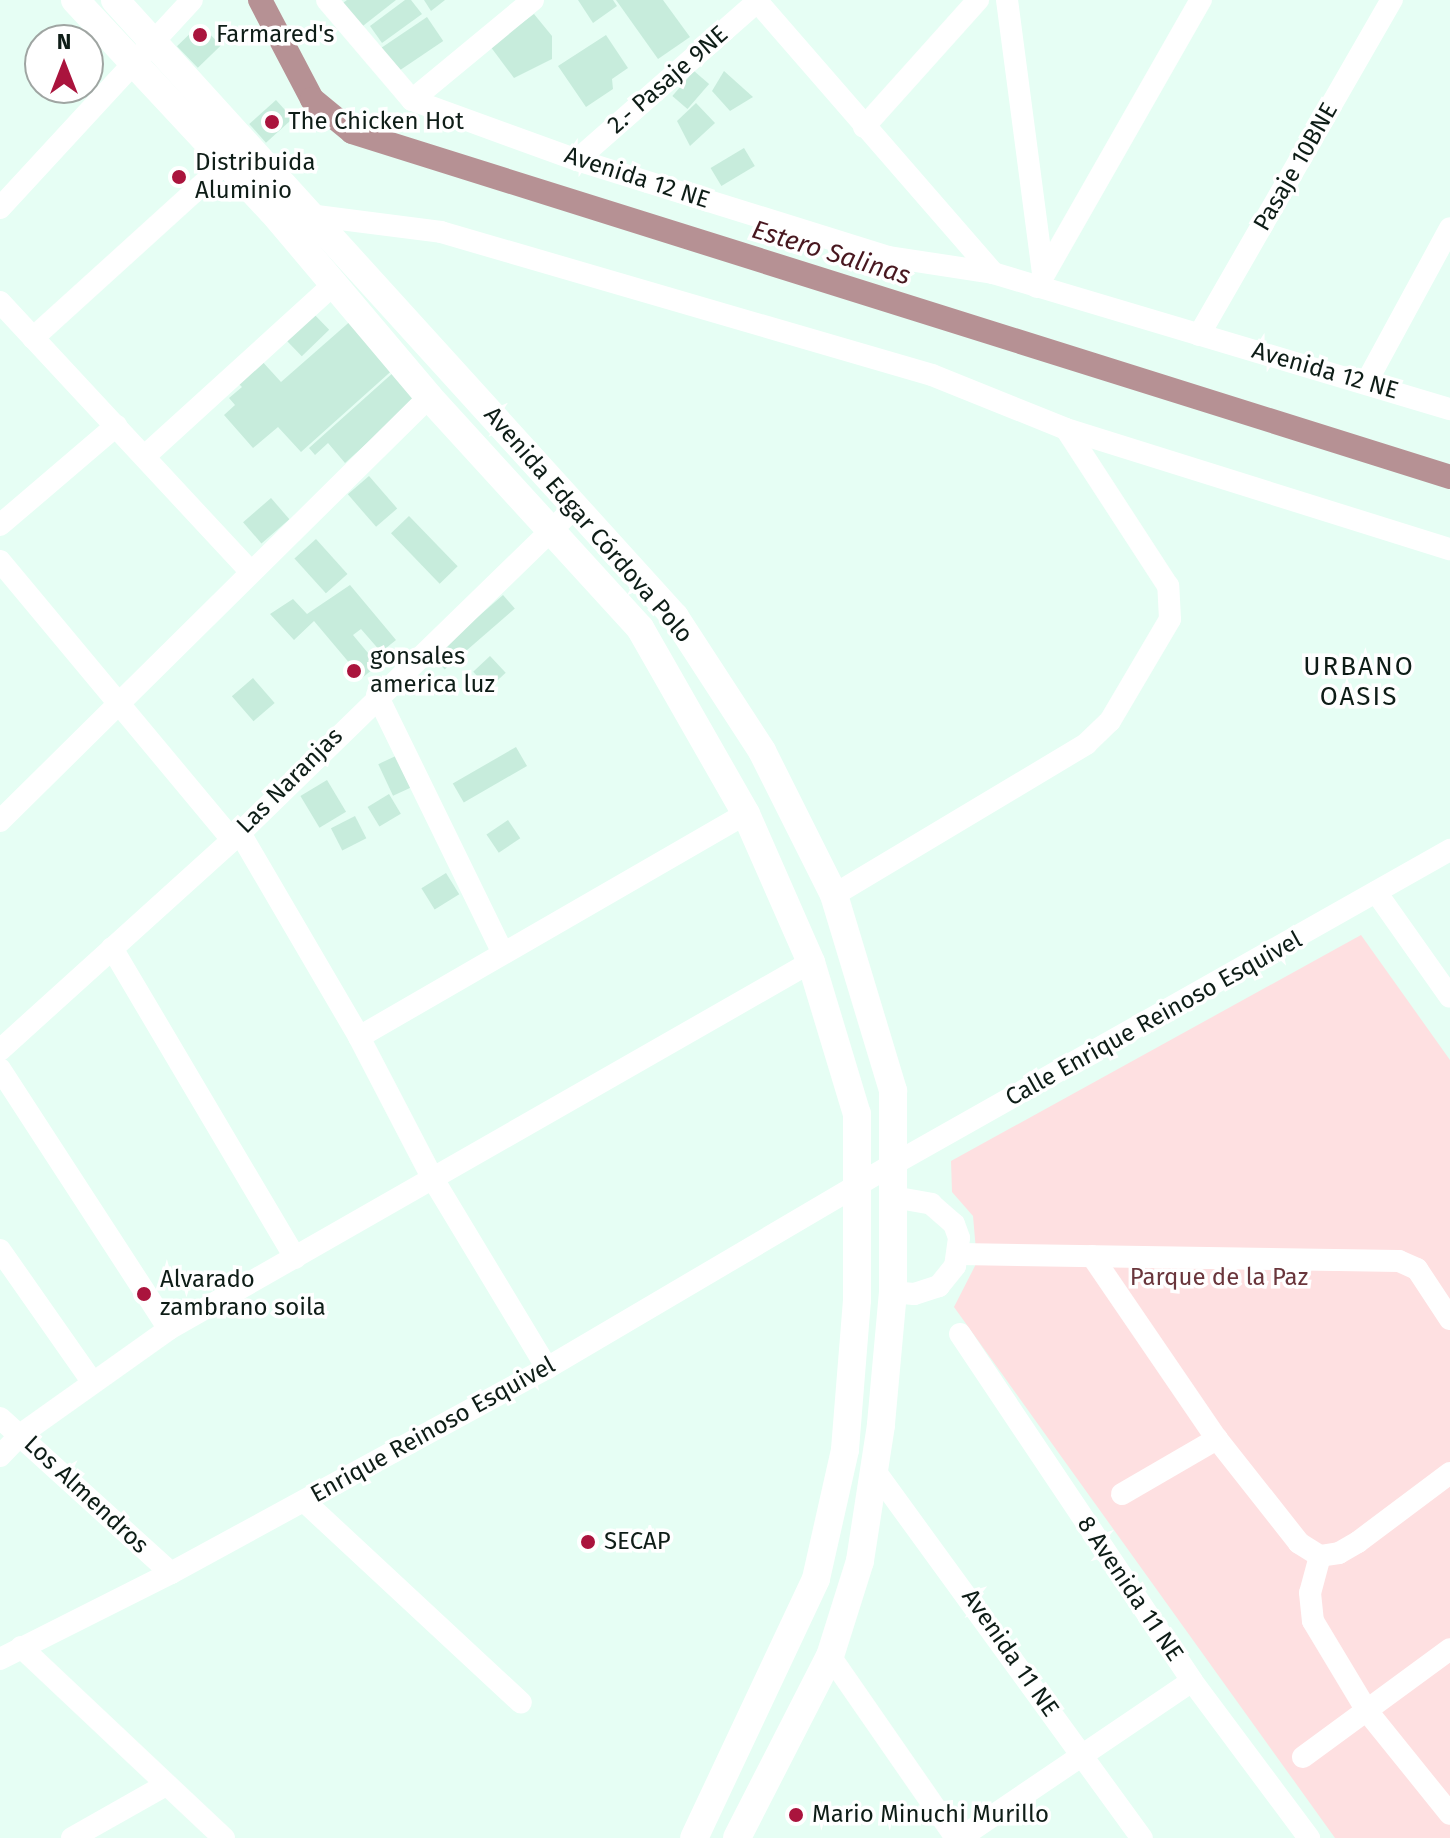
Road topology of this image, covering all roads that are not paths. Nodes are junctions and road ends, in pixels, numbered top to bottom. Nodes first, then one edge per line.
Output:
1 (75, 0) edge
2 (115, 0) edge
3 (192, 0) edge
4 (327, 0) edge
5 (978, 0) edge
6 (1007, 0) edge
7 (1201, 0) edge
8 (1392, 0) edge
9 (757, 1) edge
10 (527, 2) edge
11 (153, 44) junction
12 (132, 64) junction
13 (412, 100) junction
14 (864, 127) junction
15 (577, 160) junction
16 (224, 165) junction
17 (0, 208) edge
18 (272, 211) junction
19 (314, 216) junction
20 (1450, 228) edge
21 (993, 273) junction
22 (1040, 281) junction
23 (333, 285) junction
24 (0, 302) edge
25 (1199, 335) junction
26 (33, 338) junction
27 (1366, 383) junction
28 (429, 397) junction
29 (1450, 409) edge
30 (116, 426) junction
31 (1066, 429) junction
32 (145, 456) junction
33 (575, 507) junction
34 (0, 525) edge
35 (551, 528) junction
36 (1450, 549) edge
37 (0, 561) edge
38 (249, 570) junction
39 (377, 695) junction
40 (116, 703) junction
41 (746, 814) junction
42 (0, 821) edge
43 (236, 836) junction
44 (1450, 850) edge
45 (1376, 892) junction
46 (834, 895) junction
47 (112, 948) junction
48 (503, 953) junction
49 (811, 962) junction
50 (1450, 997) edge
51 (359, 1037) junction
52 (0, 1050) edge
53 (0, 1069) edge
54 (892, 1165) junction
55 (433, 1179) junction
56 (858, 1189) junction
57 (893, 1197) junction
58 (0, 1250) edge
59 (959, 1254) junction
60 (1092, 1256) junction
61 (295, 1258) junction
62 (893, 1292) junction
63 (1450, 1319) edge
64 (169, 1329) junction
65 (960, 1334) dead end
66 (547, 1368) junction
67 (93, 1383) junction
68 (0, 1418) edge
69 (20, 1435) junction
70 (1217, 1439) junction
71 (0, 1456) edge
72 (875, 1471) junction
73 (1450, 1473) edge
74 (1122, 1494) dead end
75 (304, 1501) junction
76 (1320, 1556) junction
77 (171, 1573) junction
78 (21, 1647) junction
79 (1450, 1649) edge
80 (830, 1656) junction
81 (0, 1659) edge
82 (1192, 1681) junction
83 (521, 1703) dead end
84 (1367, 1711) junction
85 (1082, 1754) junction
86 (1303, 1757) dead end
87 (164, 1786) junction
88 (1446, 1800) edge
89 (72, 1838) edge
90 (224, 1838) edge
91 (694, 1838) edge
92 (737, 1838) edge
93 (958, 1838) edge
94 (1142, 1838) edge
95 (1309, 1838) edge

1 - 12 main road, Avenida Edgar Córdova Polo
2 - 11 main road, Avenida Edgar Córdova Polo
3 - 11 street
4 - 13 street, Avenida 12 NE
5 - 14 street
6 - 22 street
7 - 22 street
8 - 25 street, Pasaje 10BNE
9 - 14 street
9 - 15 street, 2.- Pasaje 9NE
10 - 13 street
11 - 12 street
11 - 19 main road, Avenida Edgar Córdova Polo
12 - 16 main road, Avenida Edgar Córdova Polo
12 - 17 street
13 - 15 street, Avenida 12 NE
14 - 21 street
15 - 21 street, Avenida 12 NE
16 - 18 main road, Avenida Edgar Córdova Polo
16 - 26 street
18 - 19 street
18 - 23 main road, Avenida Edgar Córdova Polo
19 - 31 street
19 - 33 main road, Avenida Edgar Córdova Polo
20 - 27 street
21 - 22 street, Avenida 12 NE
22 - 25 street, Avenida 12 NE
23 - 28 main road, Avenida Edgar Córdova Polo
23 - 32 street
24 - 26 street
25 - 27 street, Avenida 12 NE
26 - 30 street
27 - 29 street, Avenida 12 NE
28 - 35 main road, Avenida Edgar Córdova Polo
28 - 38 street
30 - 32 street
30 - 34 street
31 - 36 street
31 - 46 street
32 - 38 street
33 - 35 street, Las Naranjas
33 - 46 main road, Avenida Edgar Córdova Polo
35 - 39 street, Las Naranjas
35 - 41 main road, Avenida Edgar Córdova Polo
37 - 40 street
38 - 40 street
39 - 43 street, Las Naranjas
39 - 48 street
40 - 42 street
40 - 43 street
41 - 48 street
41 - 49 main road, Avenida Edgar Córdova Polo
43 - 47 street, Las Naranjas
43 - 51 street
44 - 45 street, Calle Enrique Reinoso Esquivel
45 - 50 street
45 - 54 street, Calle Enrique Reinoso Esquivel
46 - 54 main road, Avenida Edgar Córdova Polo
47 - 52 street, Las Naranjas
47 - 61 street
48 - 51 street
49 - 55 street
49 - 56 main road, Avenida Edgar Córdova Polo
51 - 55 street
53 - 64 street
54 - 56 street, Calle Enrique Reinoso Esquivel
54 - 57 main road, Avenida Edgar Córdova Polo
55 - 61 street
55 - 66 street
56 - 66 street, Enrique Reinoso Esquivel
56 - 91 main road, Avenida Edgar Córdova Polo
57 - 59 street
57 - 62 main road, Avenida Edgar Córdova Polo
58 - 67 street
59 - 60 street
59 - 62 street
60 - 63 street
60 - 70 street
61 - 64 street
62 - 72 main road, Avenida Edgar Córdova Polo
64 - 67 street
65 - 82 street, 8 Avenida 11 NE
66 - 75 street, Enrique Reinoso Esquivel
67 - 69 street
68 - 69 street, Los Almendros
69 - 71 street
69 - 77 street, Los Almendros
70 - 74 street
70 - 76 street
72 - 80 main road, Avenida Edgar Córdova Polo
72 - 85 street, Avenida 11 NE
73 - 76 street
75 - 77 street, Enrique Reinoso Esquivel
75 - 83 street
76 - 84 street
77 - 78 street, Enrique Reinoso Esquivel
78 - 81 street, Enrique Reinoso Esquivel
78 - 87 street
79 - 84 street
80 - 92 main road, Avenida Edgar Córdova Polo
80 - 93 street
82 - 85 street
82 - 95 street, 8 Avenida 11 NE
84 - 86 street
84 - 88 street
85 - 93 street
85 - 94 street, Avenida 11 NE
87 - 89 street
87 - 90 street

